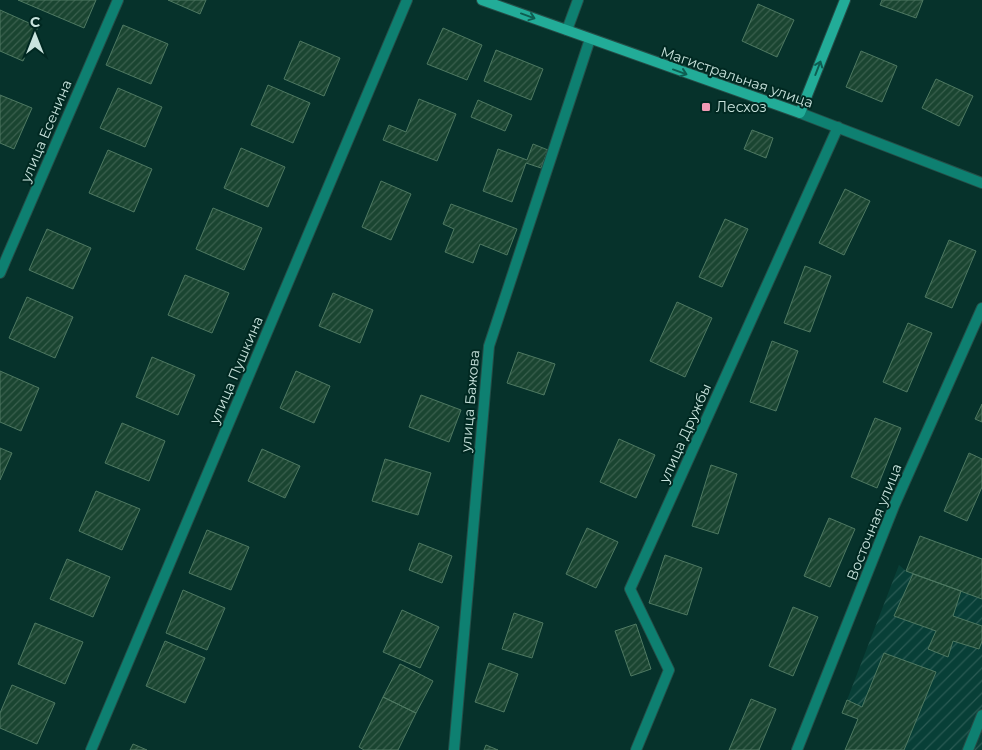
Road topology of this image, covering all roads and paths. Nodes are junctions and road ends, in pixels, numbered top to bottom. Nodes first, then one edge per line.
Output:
1 (118, 0) edge
2 (406, 0) edge
3 (482, 0) edge
4 (578, 0) edge
5 (845, 0) edge
6 (567, 30) junction
7 (590, 40) junction
8 (800, 113) junction
9 (838, 127) junction
10 (982, 183) edge
11 (0, 273) edge
12 (982, 308) edge
13 (982, 714) edge
14 (91, 750) edge
15 (454, 750) edge
16 (636, 750) edge
17 (796, 750) edge
18 (968, 750) edge

1 - 11 street, улица Есенина
2 - 14 street, улица Пушкина
3 -> 6 street, Магистральная улица
4 - 6 street
8 -> 5 street
6 - 7 street, Магистральная улица
7 -> 8 street, Магистральная улица
7 - 15 street, улица Бажова
8 - 9 street, Магистральная улица
9 - 10 street, Магистральная улица
9 - 16 street, улица Дружбы
12 - 17 street, Восточная улица
13 - 18 street

